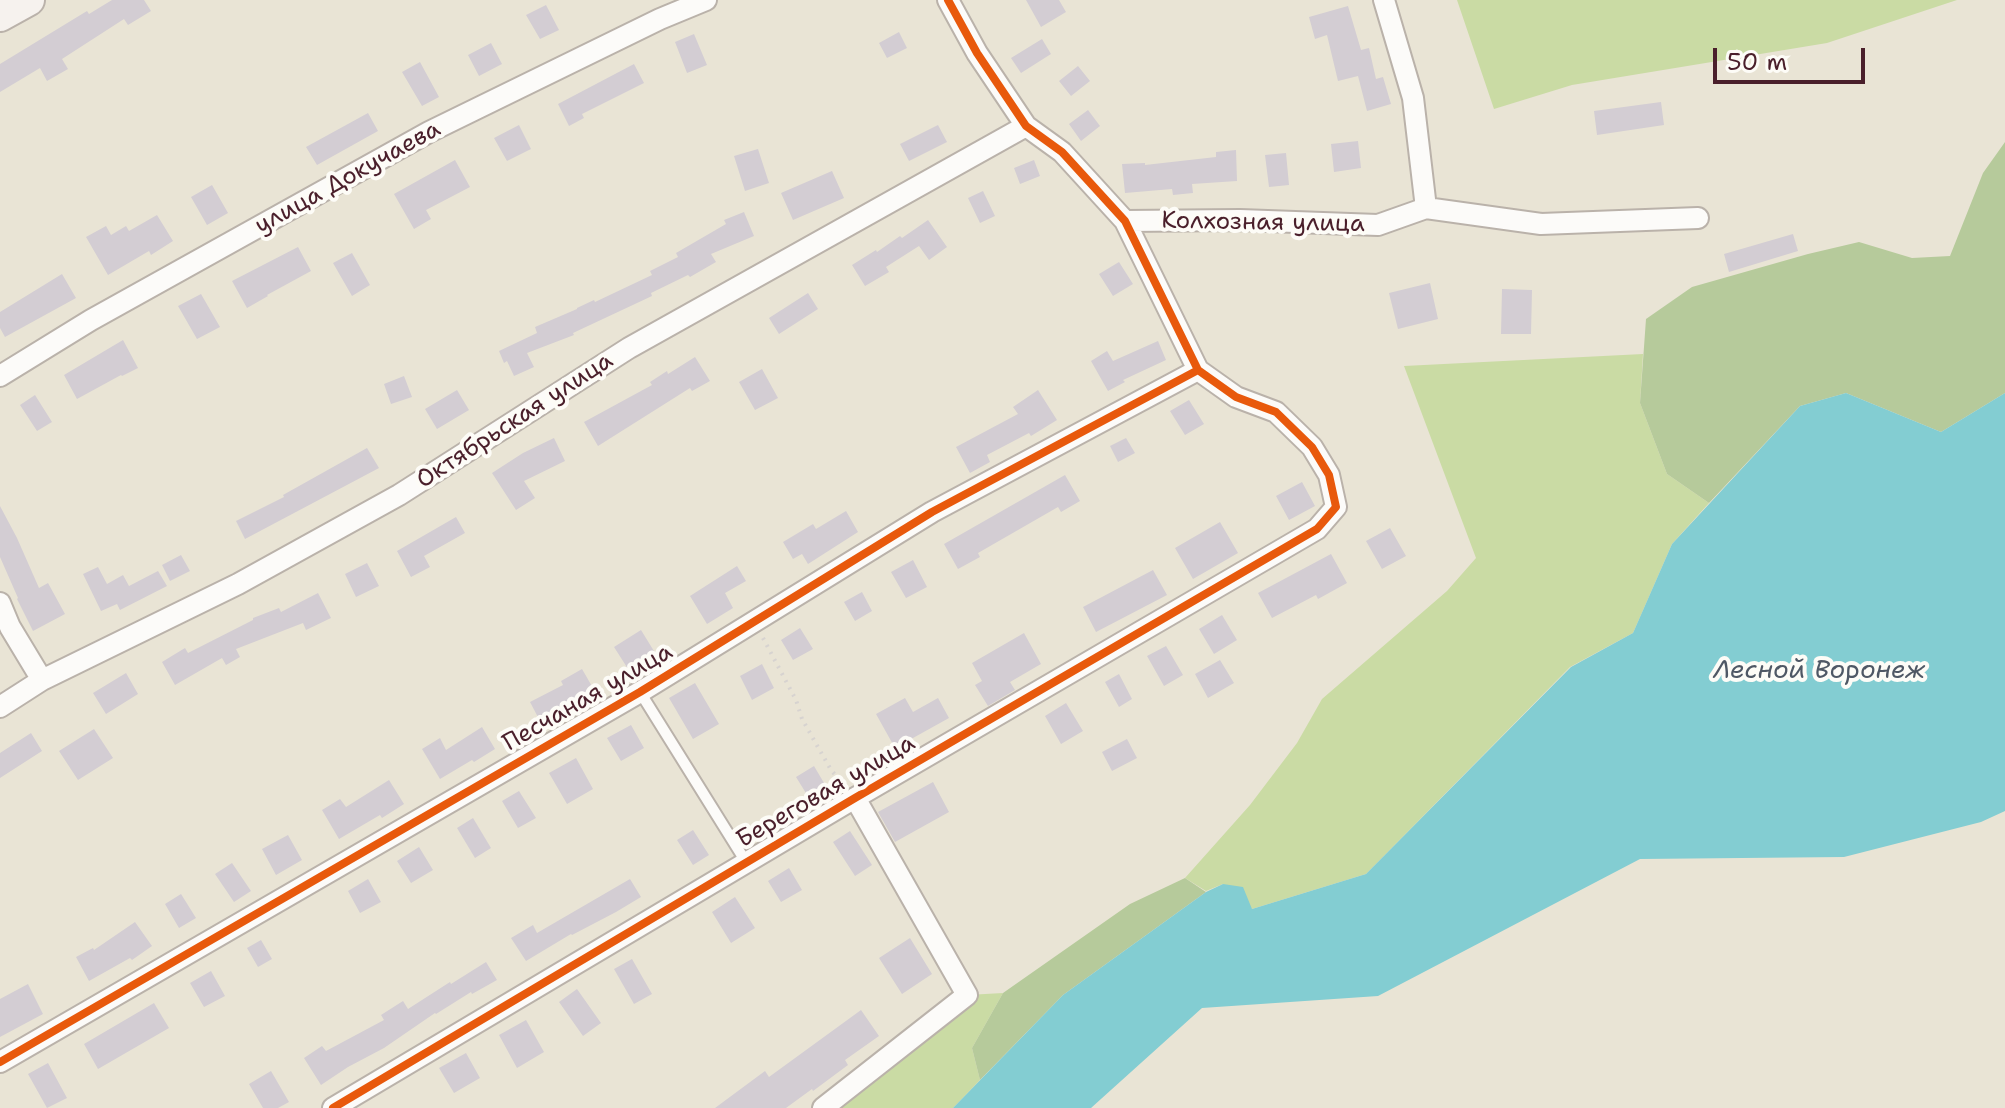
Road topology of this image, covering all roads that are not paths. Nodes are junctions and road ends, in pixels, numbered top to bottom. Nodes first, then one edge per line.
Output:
1 (29, 0) edge
2 (706, 0) edge
3 (948, 0) edge
4 (1384, 0) edge
5 (0, 16) edge
6 (1026, 126) junction
7 (1426, 208) junction
8 (1698, 218) dead end
9 (1125, 221) junction
10 (1198, 370) junction
11 (0, 376) edge
12 (0, 603) edge
13 (42, 680) junction
14 (640, 692) junction
15 (0, 707) edge
16 (855, 798) junction
17 (746, 862) junction
18 (0, 1062) edge
19 (333, 1108) edge
20 (823, 1108) edge

1 - 5 street
2 - 11 street, улица Докучаева
3 - 6 street, Колхозная улица
4 - 7 street
6 - 9 street, Колхозная улица
6 - 13 street, Октябрьская улица
7 - 8 street
7 - 9 street, Колхозная улица
9 - 10 street, Колхозная улица
10 - 14 street, Песчаная улица
10 - 16 street, Береговая улица
12 - 13 street
13 - 15 street, Октябрьская улица
14 - 17 lane
14 - 18 street, Песчаная улица
16 - 17 street, Береговая улица
16 - 20 street
17 - 19 street, Береговая улица

